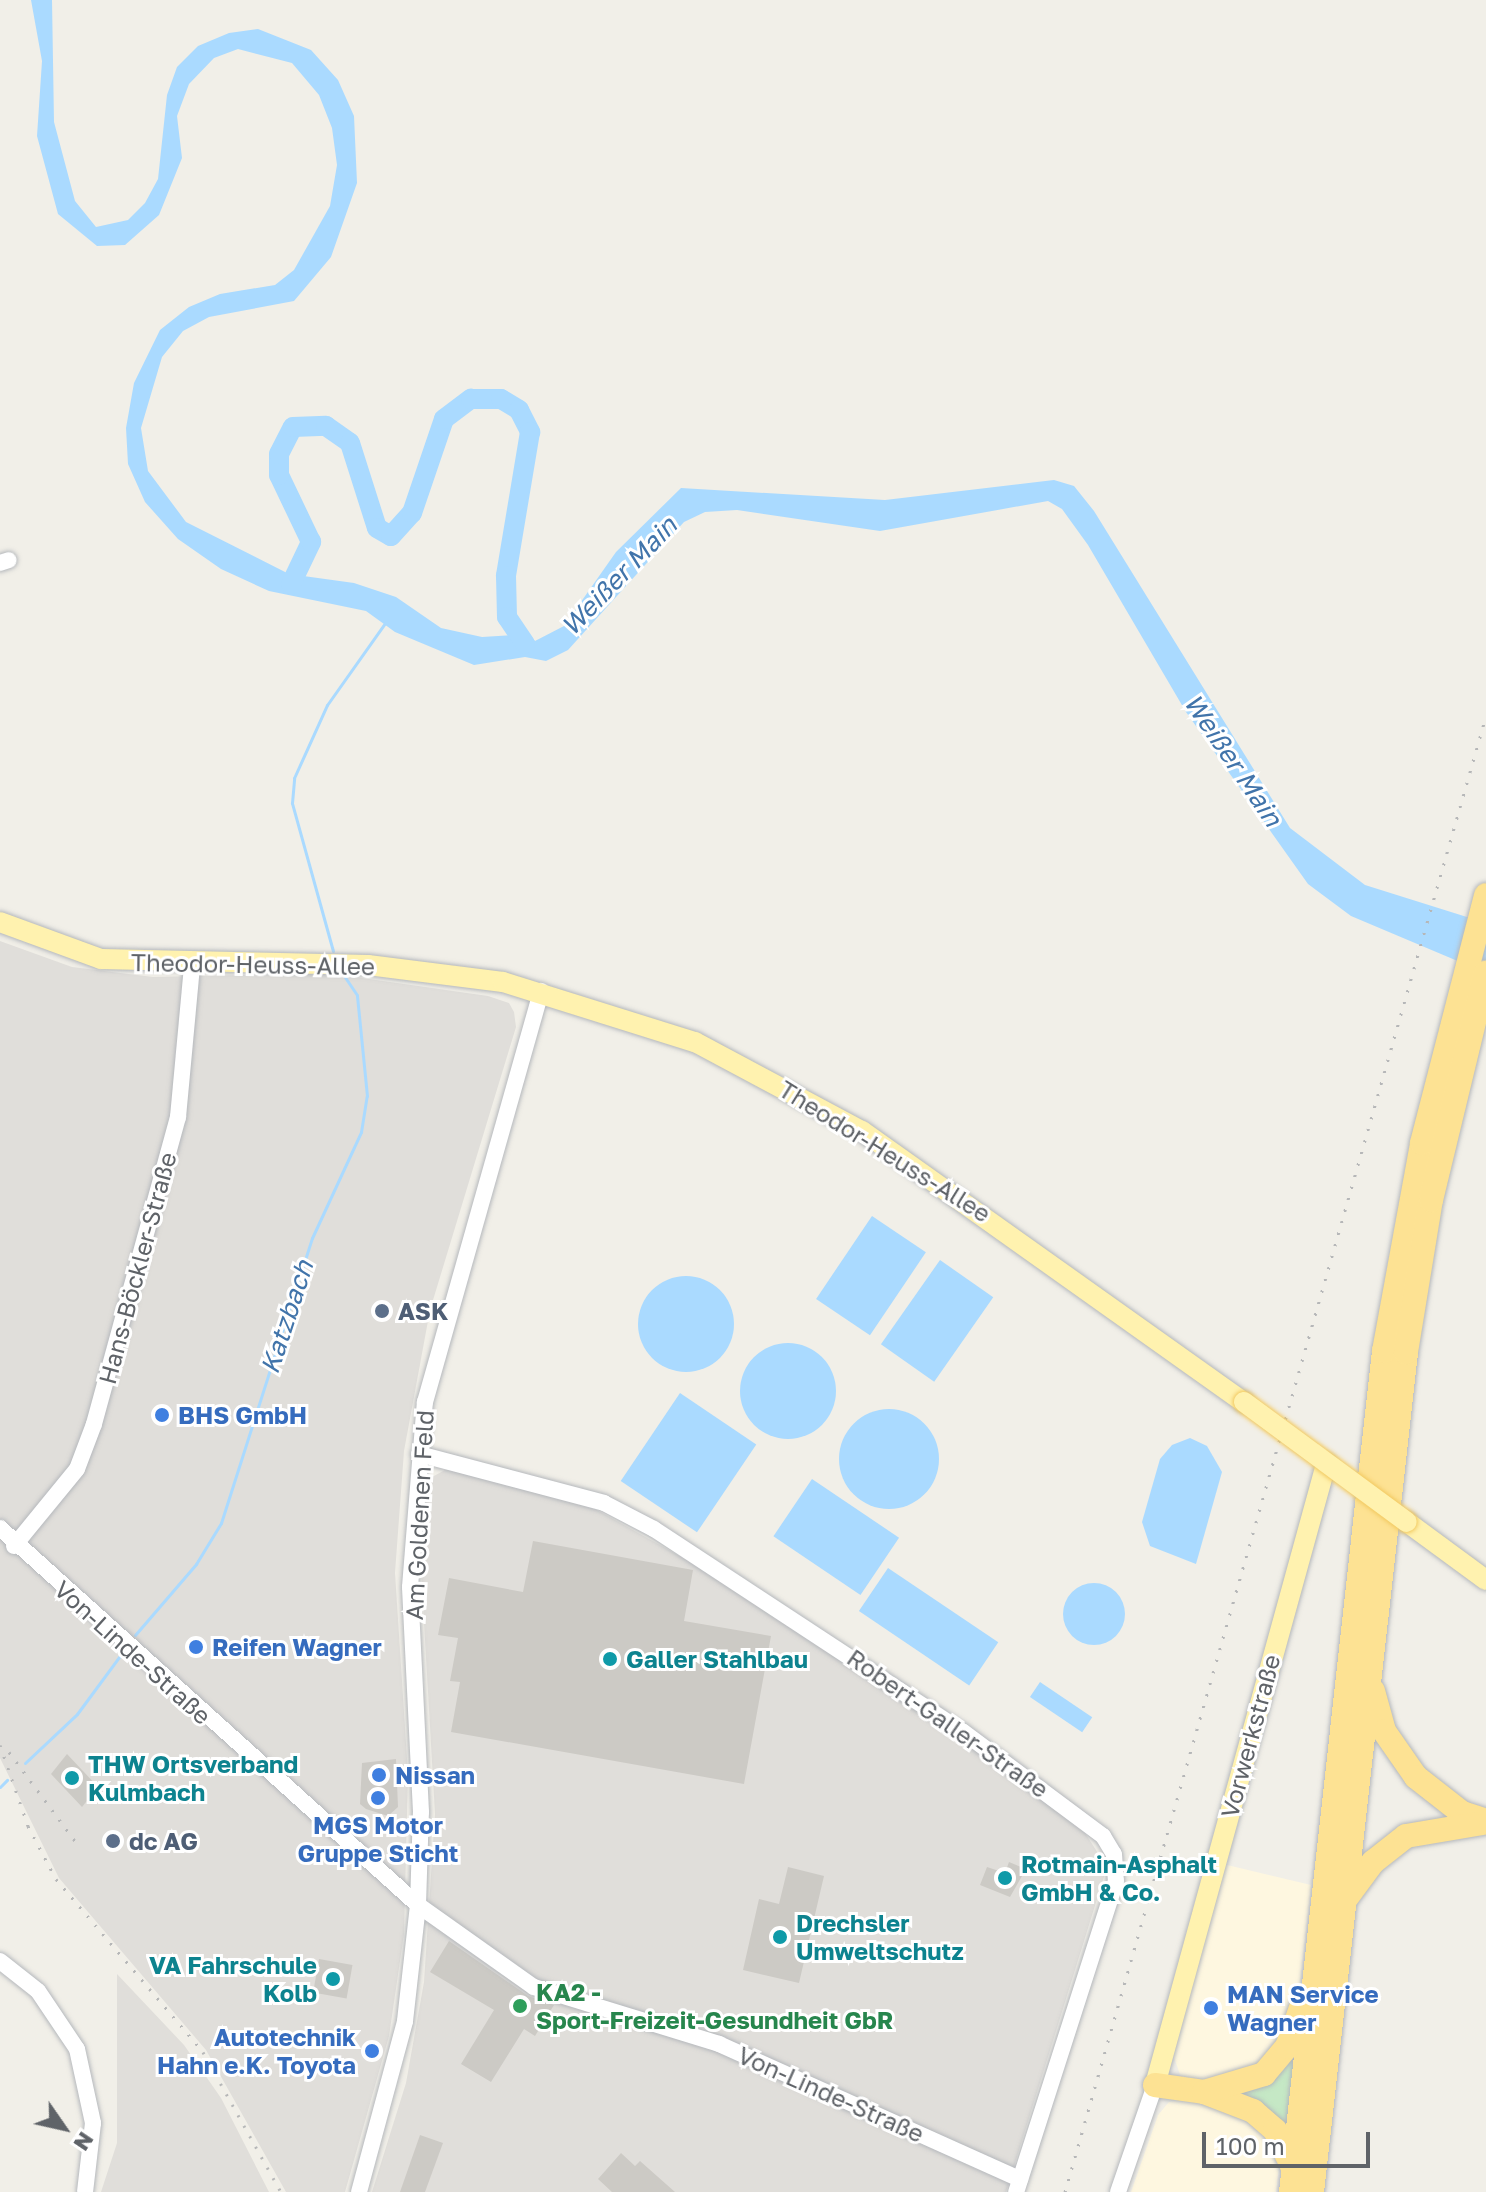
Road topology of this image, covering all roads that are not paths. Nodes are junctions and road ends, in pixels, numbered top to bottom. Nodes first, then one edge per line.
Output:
1 (1486, 896) edge
2 (0, 922) edge
3 (192, 965) junction
4 (1477, 979) edge
5 (541, 991) junction
6 (1396, 1343) junction
7 (419, 1454) junction
8 (1326, 1464) junction
9 (0, 1528) edge
10 (14, 1546) junction
11 (1486, 1580) edge
12 (1370, 1680) junction
13 (1486, 1822) edge
14 (1344, 1902) junction
15 (418, 1905) junction
16 (0, 1961) edge
17 (1316, 1964) junction
18 (1155, 2085) junction
19 (1204, 2092) junction
20 (1292, 2181) edge
21 (1018, 2185) edge
22 (85, 2192) edge
23 (359, 2192) edge
24 (1118, 2192) edge
25 (1312, 2192) edge

1 - 4 highway
2 - 3 main road, Theodor-Heuss-Allee
3 - 5 main road, Theodor-Heuss-Allee
3 - 10 street, Hans-Böckler-Straße
4 - 6 highway
5 - 7 street, Am Goldenen Feld
5 - 8 main road, Theodor-Heuss-Allee, bridge
6 - 12 highway
6 - 17 highway
7 - 15 street, Am Goldenen Feld
7 - 21 street, Robert-Galler-Straße
8 - 11 main road, Theodor-Heuss-Allee, bridge
8 - 18 main road, Vorwerkstraße
9 - 10 street, Von-Linde-Straße
10 - 15 street, Von-Linde-Straße
12 - 13 highway
12 - 14 highway
13 - 14 highway
14 - 25 highway
15 - 21 street, Von-Linde-Straße
15 - 23 street, Am Goldenen Feld
16 - 22 street
17 - 19 highway
17 - 20 highway
18 - 19 highway
18 - 24 street, Vorwerkstraße
19 - 20 highway

